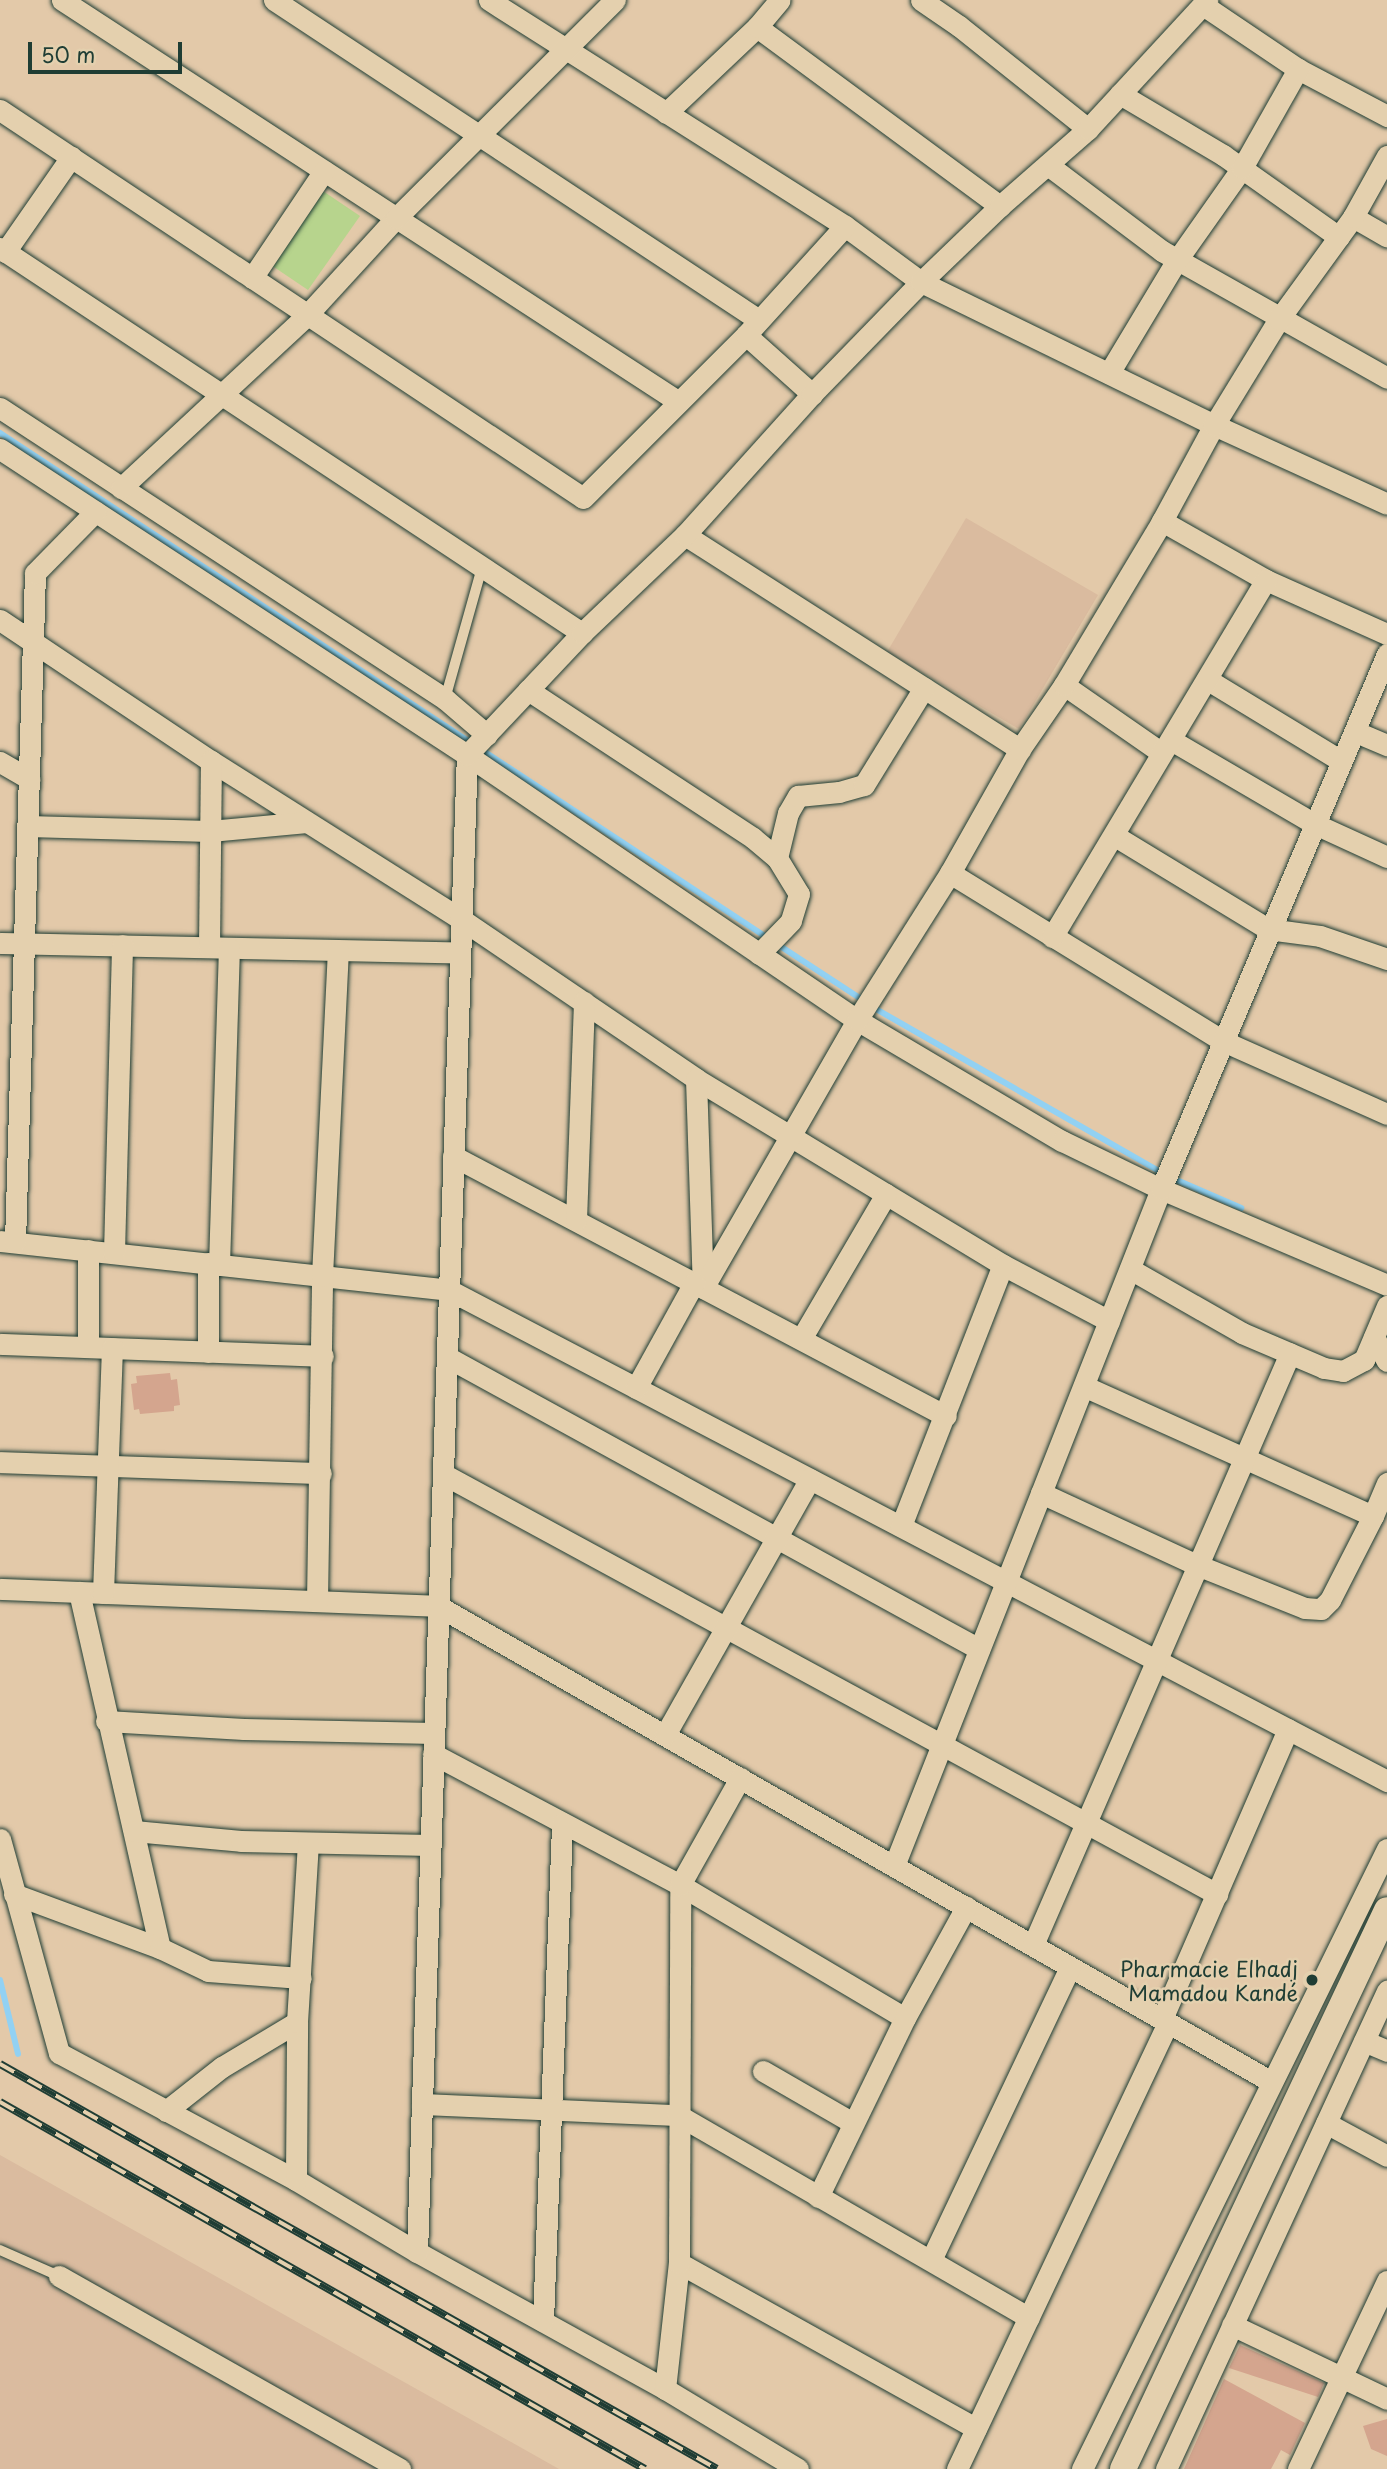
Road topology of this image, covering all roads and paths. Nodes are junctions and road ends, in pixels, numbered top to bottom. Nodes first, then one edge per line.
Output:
1 (62, 0) edge
2 (274, 0) edge
3 (489, 0) edge
4 (615, 0) edge
5 (780, 0) edge
6 (921, 0) edge
7 (1205, 2) edge
8 (757, 27) junction
9 (566, 51) junction
10 (1298, 69) junction
11 (1120, 94) junction
12 (0, 110) edge
13 (666, 113) junction
14 (1387, 116) edge
15 (1088, 129) junction
16 (480, 136) junction
17 (1387, 156) edge
18 (71, 157) junction
19 (1048, 165) junction
20 (1242, 168) junction
21 (324, 171) junction
22 (1000, 206) junction
23 (1353, 217) junction
24 (396, 218) junction
25 (845, 226) junction
26 (1339, 237) junction
27 (1387, 237) edge
28 (3, 250) edge
29 (1177, 260) junction
30 (253, 278) junction
31 (921, 282) junction
32 (307, 315) junction
33 (1279, 318) junction
34 (753, 327) junction
35 (1109, 373) junction
36 (1387, 378) edge
37 (812, 394) junction
38 (223, 396) junction
39 (679, 402) junction
40 (0, 408) edge
41 (1214, 425) junction
42 (0, 449) edge
43 (121, 488) junction
44 (1387, 504) edge
45 (95, 512) junction
46 (1162, 521) junction
47 (685, 535) junction
48 (482, 567) junction
49 (1266, 580) junction
50 (0, 620) edge
51 (582, 633) junction
52 (1387, 634) edge
53 (33, 643) junction
54 (1387, 653) edge
55 (1208, 680) junction
56 (1064, 685) junction
57 (924, 688) junction
58 (528, 690) junction
59 (445, 699) junction
60 (1356, 732) junction
61 (487, 736) junction
62 (1387, 745) edge
63 (1167, 746) junction
64 (1020, 749) junction
65 (467, 755) junction
66 (211, 761) junction
67 (1341, 761) junction
68 (0, 762) edge
69 (29, 779) junction
70 (307, 822) junction
71 (1315, 824) junction
72 (27, 826) junction
73 (210, 831) junction
74 (1115, 836) junction
75 (1387, 857) edge
76 (777, 858) junction
77 (950, 873) junction
78 (461, 919) junction
79 (1268, 929) junction
80 (1052, 937) junction
81 (0, 943) edge
82 (24, 943) junction
83 (122, 945) junction
84 (219, 948) junction
85 (338, 950) junction
86 (460, 953) junction
87 (759, 954) junction
88 (1387, 959) edge
89 (584, 1002) junction
90 (857, 1020) junction
91 (1223, 1041) junction
92 (696, 1079) junction
93 (1387, 1114) edge
94 (792, 1137) junction
95 (453, 1156) junction
96 (1161, 1189) junction
97 (886, 1194) junction
98 (576, 1220) junction
99 (8, 1241) edge
100 (88, 1250) junction
101 (114, 1253) junction
102 (214, 1264) junction
103 (1003, 1265) junction
104 (1129, 1269) junction
105 (322, 1276) junction
106 (699, 1285) junction
107 (1387, 1285) edge
108 (449, 1290) junction
109 (1387, 1306) edge
110 (1109, 1321) junction
111 (1374, 1337) junction
112 (801, 1339) junction
113 (0, 1344) edge
114 (88, 1347) junction
115 (112, 1348) junction
116 (208, 1352) junction
117 (1290, 1353) junction
118 (323, 1356) junction
119 (447, 1356) junction
120 (1387, 1361) edge
121 (1084, 1385) junction
122 (636, 1388) junction
123 (946, 1416) junction
124 (1243, 1458) junction
125 (0, 1462) edge
126 (107, 1466) junction
127 (321, 1473) junction
128 (443, 1474) junction
129 (810, 1479) junction
130 (1387, 1483) edge
131 (1041, 1493) junction
132 (1378, 1514) edge
133 (901, 1526) junction
134 (776, 1537) junction
135 (1197, 1565) junction
136 (1006, 1582) junction
137 (0, 1589) edge
138 (79, 1592) junction
139 (103, 1593) junction
140 (317, 1601) junction
141 (438, 1606) junction
142 (725, 1628) junction
143 (979, 1649) junction
144 (1156, 1660) junction
145 (106, 1721) junction
146 (1288, 1729) junction
147 (434, 1733) junction
148 (665, 1735) junction
149 (941, 1746) junction
150 (433, 1754) junction
151 (740, 1778) junction
152 (1387, 1781) edge
153 (562, 1823) junction
154 (1087, 1824) junction
155 (134, 1832) junction
156 (0, 1839) edge
157 (308, 1843) junction
158 (430, 1845) junction
159 (1387, 1849) edge
160 (894, 1866) junction
161 (680, 1885) junction
162 (14, 1894) junction
163 (1217, 1894) junction
164 (966, 1907) junction
165 (1387, 1910) edge
166 (1033, 1945) junction
167 (160, 1948) junction
168 (1070, 1967) junction
169 (301, 1978) junction
170 (1387, 1991) edge
171 (905, 2018) junction
172 (1165, 2021) junction
173 (297, 2022) junction
174 (1364, 2041) junction
175 (1387, 2050) edge
176 (763, 2071) dead end
177 (1272, 2082) junction
178 (422, 2104) junction
179 (551, 2110) junction
180 (166, 2111) junction
181 (678, 2115) junction
182 (853, 2123) junction
183 (1326, 2123) junction
184 (1387, 2157) edge
185 (296, 2180) junction
186 (818, 2197) junction
187 (0, 2250) edge
188 (417, 2252) junction
189 (931, 2260) junction
190 (679, 2263) junction
191 (59, 2276) joint
192 (1387, 2281) edge
193 (1028, 2318) junction
194 (543, 2322) junction
195 (1233, 2325) junction
196 (1342, 2378) junction
197 (665, 2389) junction
198 (1387, 2399) edge
199 (976, 2428) junction
200 (400, 2469) edge
201 (798, 2469) edge
202 (957, 2469) edge
203 (1082, 2469) edge
204 (1123, 2469) edge
205 (1166, 2469) edge
206 (1298, 2469) edge

1 - 21 street
2 - 16 street
3 - 9 street
4 - 9 street
5 - 8 street
6 - 15 street
7 - 10 street
7 - 11 street
8 - 13 street
8 - 22 street
9 - 13 street
9 - 16 street
10 - 14 street
10 - 20 street
11 - 15 street
11 - 20 street
12 - 18 street
13 - 25 street
15 - 19 street
16 - 24 street
16 - 34 street
17 - 23 street
18 - 28 street
18 - 30 street
19 - 22 street
19 - 29 street
20 - 26 street
20 - 29 street
21 - 24 street
21 - 30 street
22 - 31 street
23 - 26 street
23 - 27 street
24 - 32 street
24 - 39 street
25 - 31 street
25 - 34 street
26 - 33 street
28 - 38 street
29 - 33 street
29 - 35 street
30 - 32 street
31 - 35 street
31 - 37 street
32 - 38 street
32 - 39 street
33 - 36 street
33 - 41 street
34 - 37 street
34 - 39 street
35 - 41 street
37 - 47 street
38 - 43 street
38 - 48 street
40 - 43 street
41 - 44 street
41 - 46 street
42 - 45 street
43 - 59 street
45 - 53 street
45 - 65 street
46 - 49 street
46 - 56 street
47 - 51 street
47 - 57 street
48 - 51 street
48 - 59 lane
49 - 52 street
49 - 55 street
50 - 53 street
51 - 58 street
53 - 66 street
53 - 69 street
54 - 60 street
55 - 63 street
55 - 67 street
56 - 63 street
56 - 64 street
57 - 64 street
57 - 76 street
58 - 61 street
58 - 76 street
59 - 61 street
60 - 62 street
60 - 67 street
61 - 65 street
63 - 71 street
63 - 74 street
64 - 77 street
65 - 78 street
65 - 87 street
66 - 70 street
66 - 73 street
67 - 71 street
68 - 69 street
69 - 72 street
70 - 73 street
70 - 78 street
71 - 75 street
71 - 79 street
72 - 73 street
72 - 82 street
73 - 84 street
74 - 79 street
74 - 80 street
76 - 87 street
77 - 80 street
77 - 90 street
78 - 86 street
78 - 89 street
79 - 88 street
79 - 91 street
80 - 91 street
81 - 82 street
82 - 83 street
82 - 99 street
83 - 84 street
83 - 101 street
84 - 85 street
84 - 102 street
85 - 86 street
85 - 105 street
86 - 95 street
87 - 90 street
89 - 92 street
89 - 98 street
90 - 94 street
90 - 96 street
91 - 93 street
91 - 96 street
92 - 94 street
92 - 106 street
94 - 97 street
94 - 106 street
95 - 98 street
95 - 108 street
96 - 104 street
96 - 107 street
97 - 103 street
97 - 112 street
98 - 106 street
99 - 100 street
100 - 101 street
100 - 114 street
101 - 102 street
102 - 105 street
102 - 116 street
103 - 110 street
103 - 123 street
104 - 110 street
104 - 117 street
105 - 108 street
105 - 118 street
106 - 112 street
106 - 122 street
108 - 119 street
108 - 122 street
109 - 111 street
110 - 121 street
111 - 117 street
111 - 120 street
112 - 123 street
113 - 114 street
114 - 115 street
115 - 116 street
115 - 126 street
116 - 118 street
117 - 124 street
118 - 127 street
119 - 128 street
119 - 134 street
121 - 124 street
121 - 131 street
122 - 129 street
123 - 133 street
124 - 132 street
124 - 135 street
125 - 126 street
126 - 127 street
126 - 139 street
127 - 140 street
128 - 141 street
128 - 142 street
129 - 133 street
129 - 134 street
130 - 132 street
131 - 135 street
131 - 136 street
132 - 135 street
133 - 136 street
134 - 142 street
134 - 143 street
135 - 144 street
136 - 143 street
136 - 144 street
137 - 138 street
138 - 139 street
138 - 145 street
139 - 140 street
140 - 141 street
141 - 147 street
141 - 148 street
142 - 148 street
142 - 149 street
143 - 149 street
144 - 146 street
144 - 154 street
145 - 147 street
145 - 155 street
146 - 152 street
146 - 163 street
147 - 150 street
148 - 151 street
149 - 154 street
149 - 160 street
150 - 153 street
150 - 158 street
151 - 160 street
151 - 161 street
153 - 161 street
153 - 179 street
154 - 163 street
154 - 166 street
155 - 157 street
155 - 167 street
156 - 162 street
157 - 158 street
157 - 169 street
158 - 178 street
159 - 177 street
160 - 164 street
161 - 171 street
161 - 181 street
162 - 167 street
162 - 180 street
163 - 172 street
164 - 166 street
164 - 171 street
165 - 204 street
166 - 168 street
167 - 169 street
168 - 172 street
168 - 189 street
169 - 173 street
170 - 174 street
171 - 182 street
172 - 177 street
172 - 193 street
173 - 180 street
173 - 185 street
174 - 175 street
174 - 183 street
176 - 182 street
177 - 203 street
178 - 179 street
178 - 188 street
179 - 181 street
179 - 194 street
180 - 185 street
181 - 186 street
181 - 190 street
182 - 186 street
183 - 184 street
183 - 195 street
185 - 188 street
186 - 189 street
187 - 191 lane
188 - 194 street
189 - 193 street
190 - 197 street
190 - 199 street
191 - 200 street
192 - 196 street
193 - 199 street
194 - 197 street
195 - 196 street
195 - 205 street
196 - 198 street
196 - 206 street
197 - 201 street
199 - 202 street

